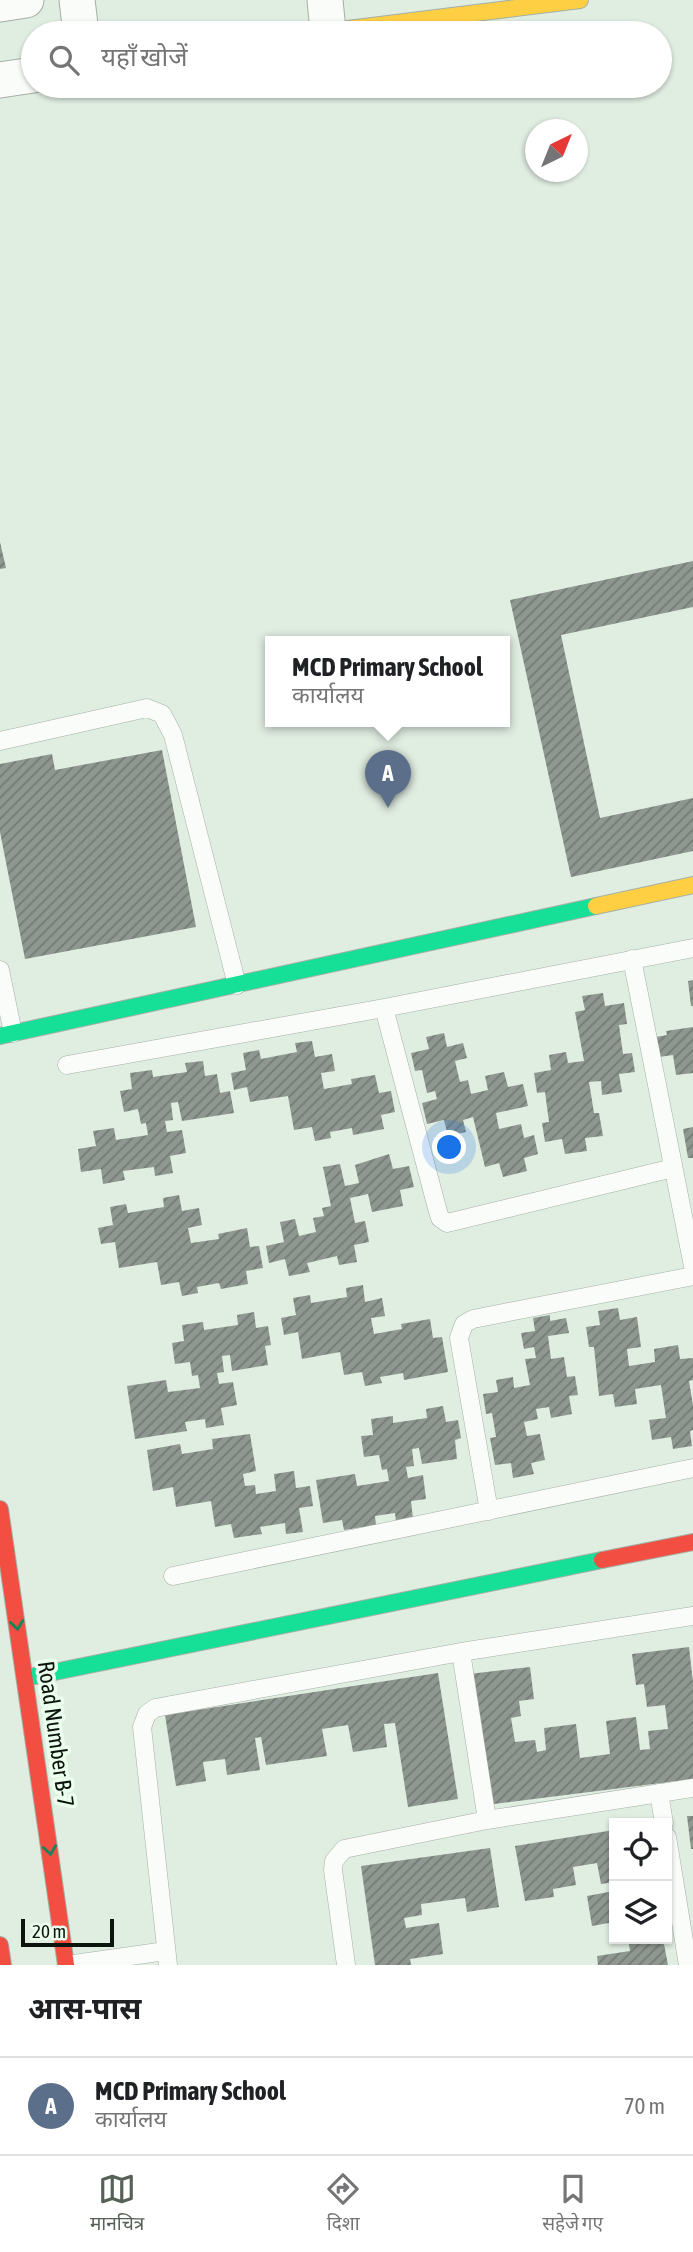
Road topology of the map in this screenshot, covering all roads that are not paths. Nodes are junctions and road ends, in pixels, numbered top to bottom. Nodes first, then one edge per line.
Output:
1 (26, 0) edge
2 (77, 0) edge
3 (580, 0) edge
4 (0, 4) edge
5 (80, 21) edge
6 (335, 21) edge
7 (21, 77) edge
8 (0, 80) edge
9 (0, 741) edge
10 (693, 886) edge
11 (693, 948) edge
12 (632, 959) junction
13 (0, 970) edge
14 (237, 985) junction
15 (384, 1008) junction
16 (6, 1035) edge
17 (67, 1065) dead end
18 (673, 1168) junction
19 (688, 1210) edge
20 (693, 1266) edge
21 (693, 1276) edge
22 (693, 1468) edge
23 (0, 1509) edge
24 (488, 1511) junction
25 (693, 1542) edge
26 (173, 1576) dead end
27 (693, 1616) edge
28 (461, 1652) junction
29 (25, 1678) junction
30 (693, 1788) edge
31 (659, 1793) junction
32 (663, 1818) edge
33 (486, 1821) junction
34 (672, 1867) edge
35 (0, 1945) edge
36 (167, 1958) edge
37 (2, 1965) edge
38 (67, 1965) edge
39 (346, 1965) edge
40 (688, 1965) edge

1 - 4 street
2 - 5 street
3 - 6 street
7 - 8 street
9 - 14 lane
10 - 14 street
11 - 12 lane
12 - 15 lane
12 - 18 lane
13 - 16 lane
14 - 16 street
15 - 17 lane
15 - 18 lane
18 - 19 lane
19 - 20 lane
21 - 24 lane
22 - 24 lane
23 -> 29 street, Road Number B-7
24 - 26 lane
25 - 29 street
27 - 28 lane
28 - 33 lane
28 - 36 lane
29 -> 38 street, Road Number B-7
30 - 31 lane
31 - 32 lane
31 - 33 lane
33 - 39 lane
34 - 40 lane
35 - 37 street
36 - 38 lane

